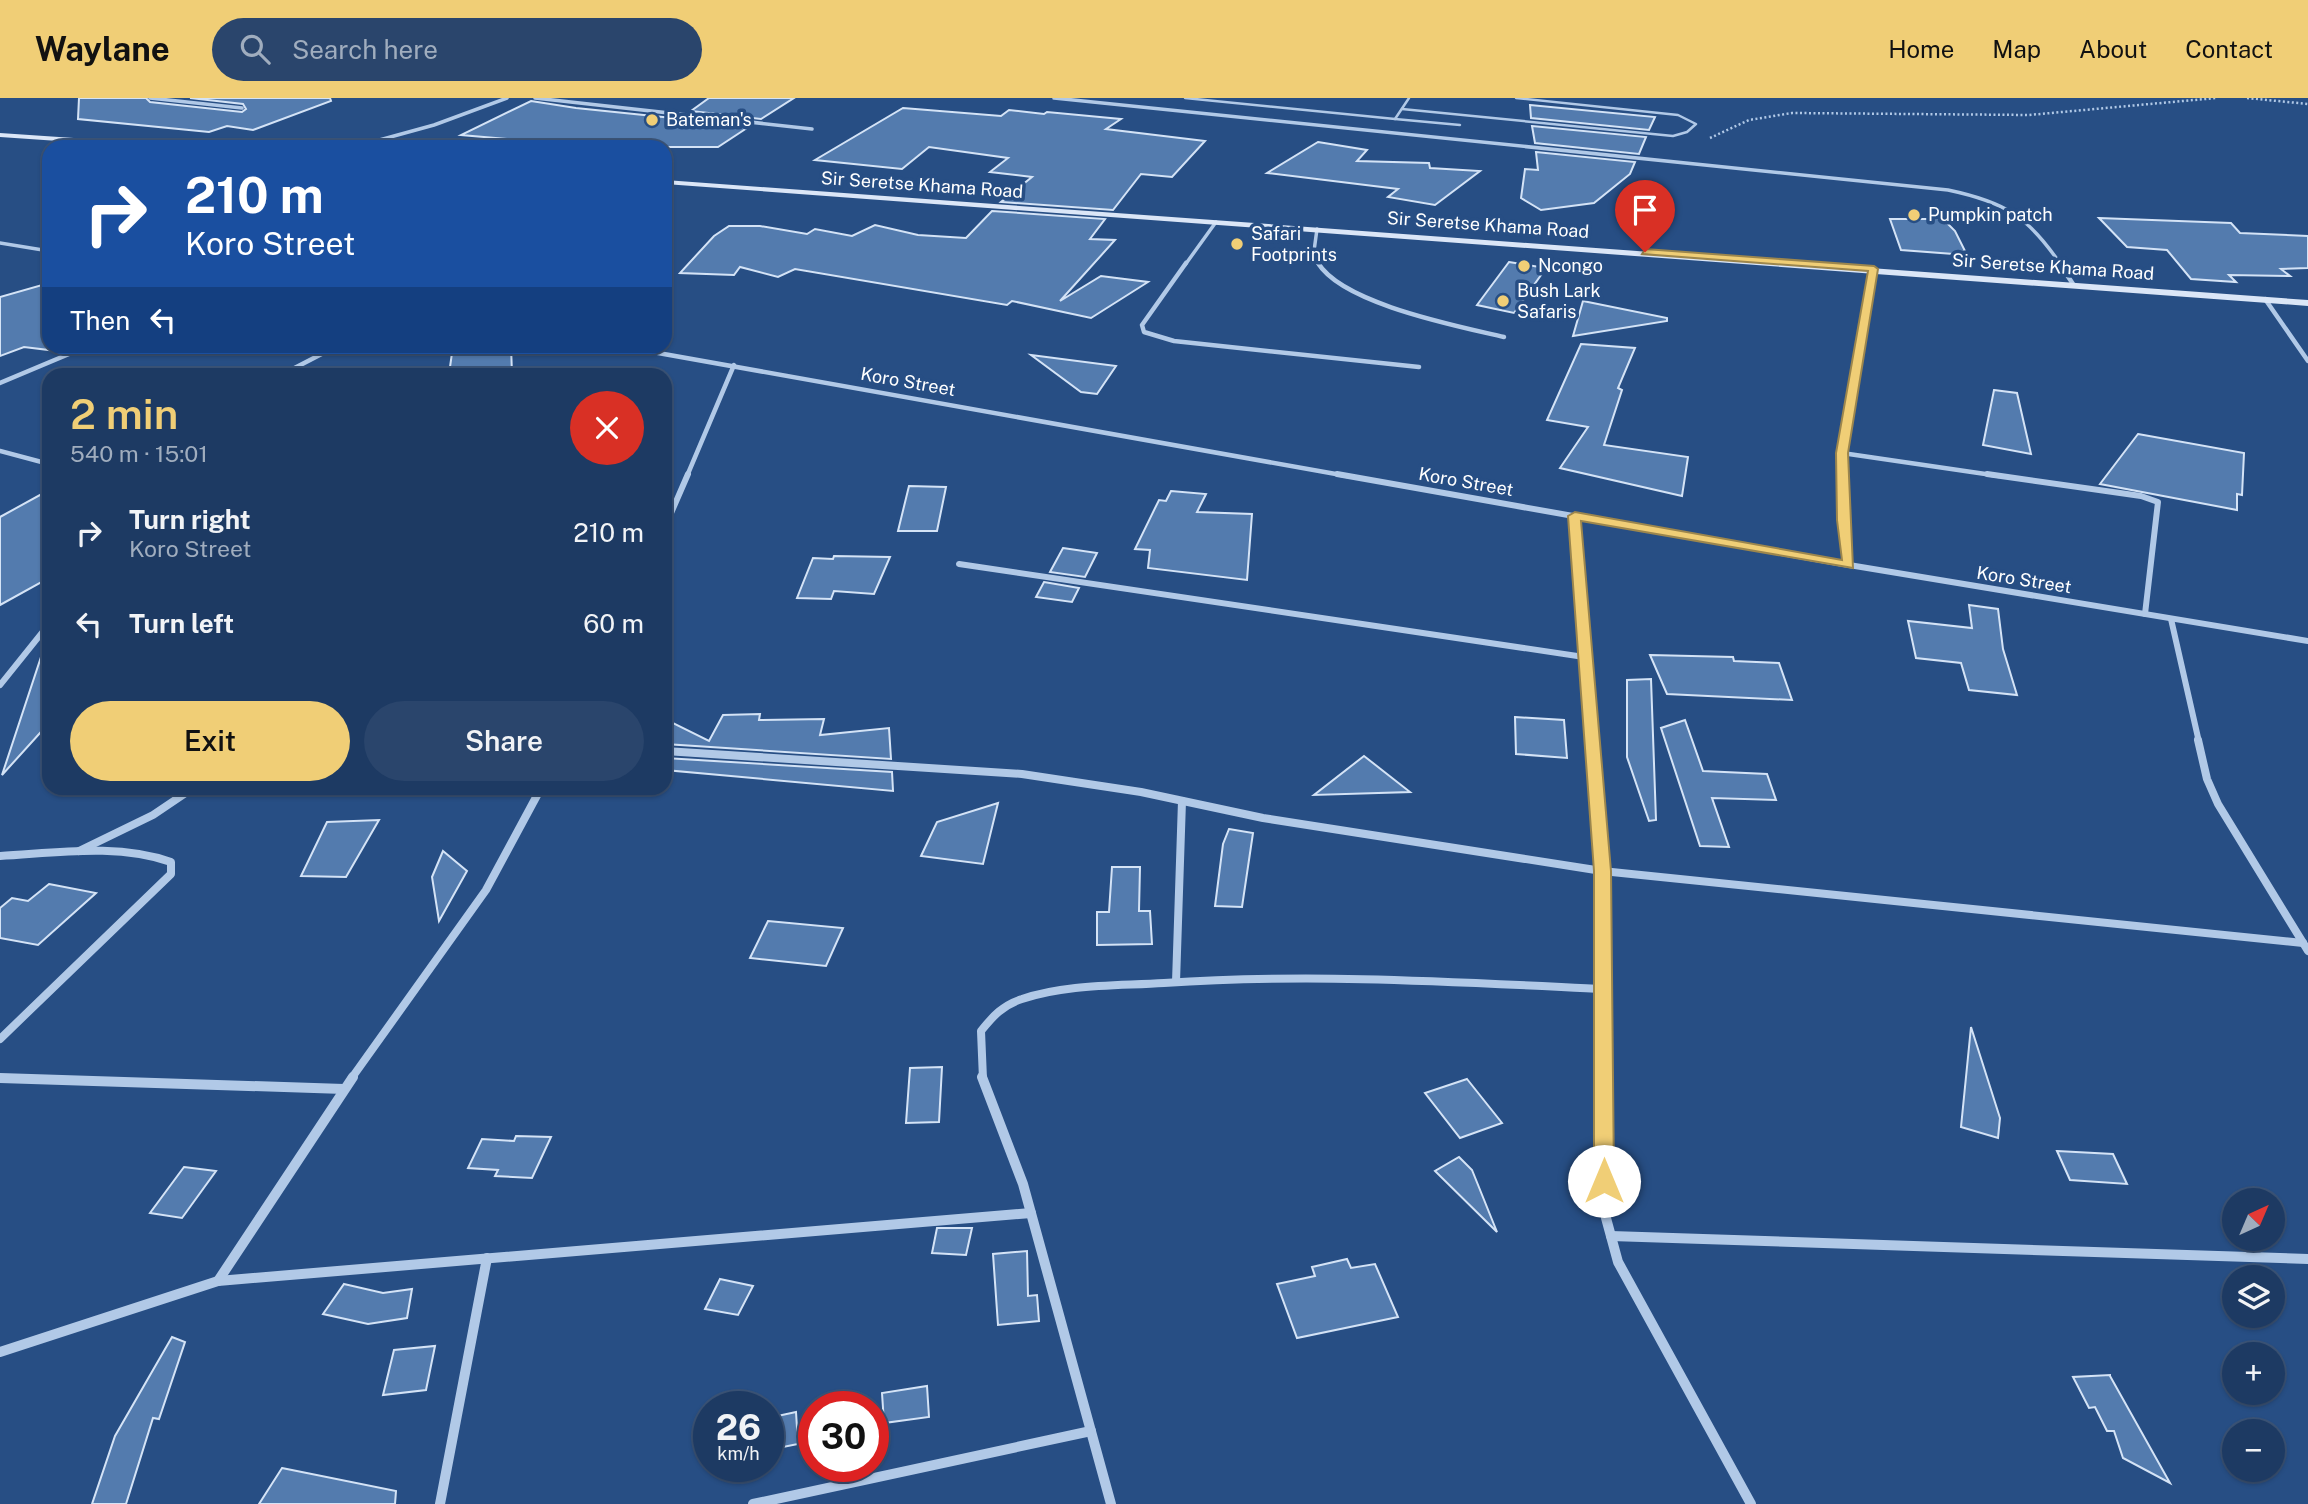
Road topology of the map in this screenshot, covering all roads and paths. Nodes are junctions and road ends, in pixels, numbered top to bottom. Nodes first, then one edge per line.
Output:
1 (150, 98) edge
2 (507, 98) edge
3 (536, 98) edge
4 (1054, 98) edge
5 (1185, 98) edge
6 (1409, 98) edge
7 (1516, 98) edge
8 (2216, 98) edge
9 (2247, 98) edge
10 (2308, 104) edge
11 (242, 108) dead end
12 (1402, 109) junction
13 (1395, 119) junction
14 (1460, 125) dead end
15 (812, 129) dead end
16 (0, 135) edge
17 (74, 140) edge
18 (379, 140) edge
19 (1704, 141) dead end
20 (672, 183) edge
21 (1216, 222) junction
22 (1317, 229) junction
23 (0, 243) edge
24 (42, 250) edge
25 (1874, 269) junction
26 (2073, 284) junction
27 (2265, 299) junction
28 (2308, 303) edge
29 (1504, 337) dead end
30 (69, 354) edge
31 (322, 354) edge
32 (667, 354) edge
33 (2308, 361) edge
34 (734, 365) junction
35 (1419, 367) dead end
36 (295, 368) edge
37 (0, 383) edge
38 (0, 451) edge
39 (1842, 453) junction
40 (42, 462) edge
41 (672, 511) edge
42 (1575, 516) junction
43 (959, 564) dead end
44 (1849, 565) junction
45 (2145, 614) junction
46 (2171, 619) junction
47 (42, 633) edge
48 (2308, 641) edge
49 (1584, 657) junction
50 (0, 685) edge
51 (672, 751) edge
52 (183, 795) edge
53 (537, 795) edge
54 (1182, 801) junction
55 (75, 853) junction
56 (0, 856) edge
57 (1602, 871) junction
58 (2306, 947) edge
59 (1176, 982) junction
60 (1604, 989) junction
61 (0, 1039) edge
62 (0, 1078) edge
63 (344, 1089) junction
64 (1031, 1213) junction
65 (1611, 1236) junction
66 (487, 1258) junction
67 (2308, 1259) edge
68 (218, 1281) junction
69 (0, 1352) edge
70 (1091, 1431) junction
71 (440, 1504) edge
72 (753, 1504) edge
73 (1111, 1504) edge
74 (1752, 1504) edge

1 - 11 street
2 - 18 street
3 - 15 street
4 - 26 street
5 - 13 lane
6 - 12 lane
7 - 12 lane
8 - 19 path
9 - 10 path
12 - 13 lane
13 - 14 lane
16 - 17 main road
20 - 21 main road, Sir Seretse Khama Road
21 - 22 main road, Sir Seretse Khama Road
21 - 35 street
22 - 25 main road, Sir Seretse Khama Road
22 - 29 street
23 - 24 street
25 - 26 main road, Sir Seretse Khama Road
25 - 39 street
26 - 27 main road, Sir Seretse Khama Road
27 - 28 main road, Sir Seretse Khama Road
27 - 33 street
30 - 37 street
31 - 36 street
32 - 34 street, Koro Street
34 - 41 street
34 - 42 street, Koro Street
38 - 40 street
39 - 44 street
39 - 45 street
42 - 44 street, Koro Street
42 - 49 street
43 - 49 street
44 - 45 street, Koro Street
45 - 46 street, Koro Street
46 - 48 street, Koro Street
46 - 58 street
47 - 50 street
49 - 57 street
51 - 54 street
52 - 55 street
53 - 63 street
54 - 57 street
54 - 59 street
55 - 56 street
55 - 61 street
57 - 58 street
57 - 60 street
59 - 60 street
59 - 64 street
60 - 65 street
62 - 63 street
63 - 68 street
64 - 66 street
64 - 70 street
65 - 67 street
65 - 74 street
66 - 68 street
66 - 71 street
68 - 69 street
70 - 72 street
70 - 73 street

